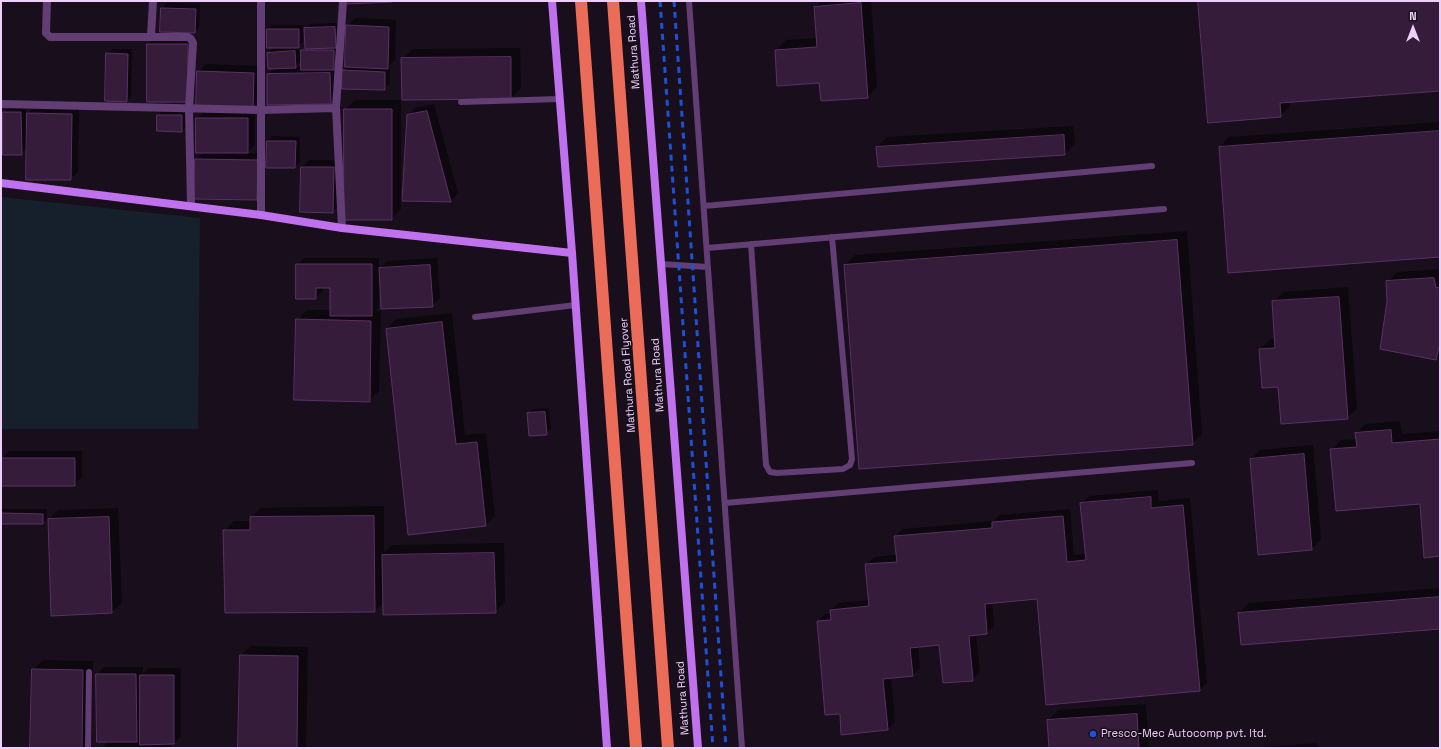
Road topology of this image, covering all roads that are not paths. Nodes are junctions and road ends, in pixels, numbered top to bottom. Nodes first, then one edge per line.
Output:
1 (47, 1) edge
2 (153, 1) edge
3 (261, 1) edge
4 (343, 1) edge
5 (552, 1) edge
6 (581, 1) edge
7 (613, 1) edge
8 (641, 1) edge
9 (689, 1) edge
10 (151, 36) junction
11 (560, 99) junction
12 (461, 102) dead end
13 (1, 104) edge
14 (336, 108) junction
15 (189, 109) junction
16 (261, 110) junction
17 (1152, 166) dead end
18 (1, 183) edge
19 (190, 206) junction
20 (704, 206) junction
21 (1164, 209) dead end
22 (261, 215) junction
23 (342, 228) junction
24 (832, 237) junction
25 (751, 244) junction
26 (707, 248) junction
27 (572, 253) junction
28 (661, 264) junction
29 (708, 267) junction
30 (576, 306) junction
31 (476, 317) dead end
32 (1192, 463) dead end
33 (725, 503) junction
34 (89, 672) dead end
35 (88, 748) edge
36 (607, 748) edge
37 (636, 748) edge
38 (668, 748) edge
39 (698, 748) edge
40 (742, 748) edge

1 - 10 street
2 - 10 street
3 - 16 street
4 - 14 street
5 - 11 main road
6 - 37 highway, Mathura Road Flyover
7 - 38 highway, Mathura Road Flyover
8 - 28 main road, Mathura Road
9 - 20 lane
10 - 15 street
11 - 12 lane
11 - 27 main road
13 - 15 street
14 - 16 street
14 - 23 street
15 - 16 street
15 - 19 street
16 - 22 street
17 - 20 lane
18 - 19 main road
19 - 22 main road
20 - 26 lane
21 - 24 lane
22 - 23 main road
23 - 27 main road
24 - 25 lane
24 - 25 lane
25 - 26 lane
26 - 29 lane
27 - 30 main road
28 - 29 lane
28 - 39 main road, Mathura Road
29 - 33 lane
30 - 31 lane
30 - 36 main road
32 - 33 lane
33 - 40 lane
34 - 35 lane

